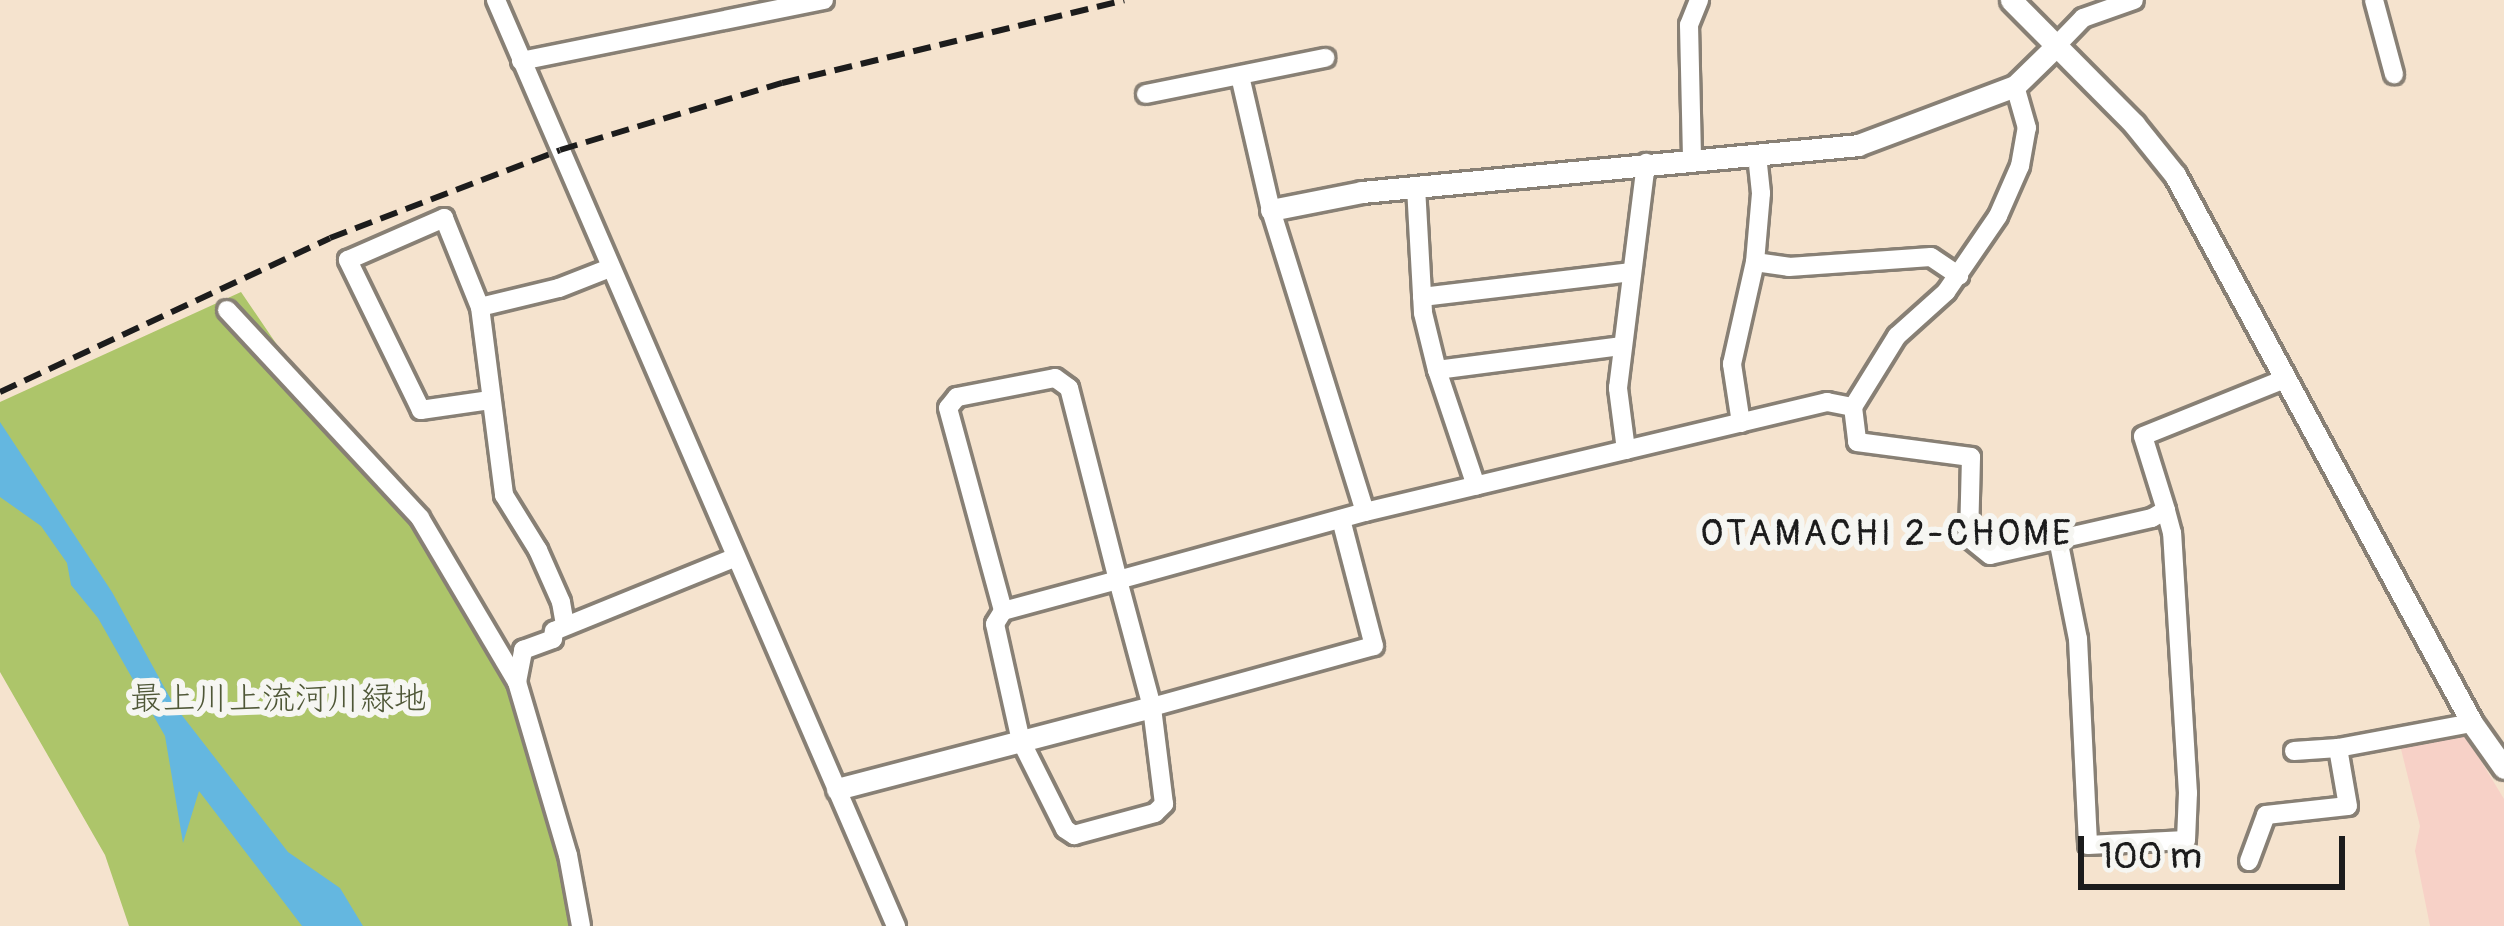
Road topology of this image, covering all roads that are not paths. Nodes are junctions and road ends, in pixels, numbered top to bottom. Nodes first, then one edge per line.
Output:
1 (496, 0) edge
2 (824, 0) edge
3 (1699, 0) edge
4 (2011, 0) edge
5 (2134, 0) edge
6 (2374, 0) edge
7 (2056, 46) junction
8 (1325, 58) dead end
9 (521, 61) junction
10 (2394, 74) dead end
11 (1240, 76) junction
12 (2015, 86) junction
13 (1146, 94) dead end
14 (1757, 154) junction
15 (1692, 158) junction
16 (1646, 163) junction
17 (1416, 187) junction
18 (1271, 210) junction
19 (1755, 262) junction
20 (610, 268) junction
21 (1632, 272) junction
22 (1959, 276) junction
23 (1422, 297) junction
24 (480, 308) junction
25 (227, 310) dead end
26 (1622, 346) junction
27 (1436, 370) junction
28 (2285, 379) junction
29 (490, 400) junction
30 (1853, 407) junction
31 (1741, 423) junction
32 (1626, 450) junction
33 (1476, 486) junction
34 (2166, 510) junction
35 (1365, 512) junction
36 (1341, 519) junction
37 (2058, 538) junction
38 (736, 556) junction
39 (1118, 580) junction
40 (1003, 611) junction
41 (565, 625) junction
42 (517, 682) junction
43 (1152, 707) junction
44 (2471, 723) junction
45 (1021, 740) junction
46 (2338, 748) junction
47 (2294, 751) dead end
48 (2502, 759) edge
49 (837, 789) junction
50 (2249, 861) dead end
51 (581, 926) edge
52 (896, 926) edge

1 - 9 street
2 - 9 street
3 - 15 street
4 - 7 street
5 - 7 street
6 - 10 street
7 - 12 street
7 - 28 street
8 - 11 street
9 - 20 street
11 - 13 street
11 - 18 street
12 - 14 street
12 - 22 street
14 - 15 street
14 - 19 street
15 - 16 street
16 - 17 street
16 - 21 street
17 - 18 street
17 - 23 street
18 - 35 street
19 - 22 street
19 - 31 street
20 - 24 street
20 - 38 street
21 - 23 street
21 - 26 street
22 - 30 street
23 - 27 street
24 - 29 street
24 - 29 street
25 - 42 street
26 - 27 street
26 - 32 street
27 - 33 street
28 - 34 street
28 - 44 street
29 - 41 street
30 - 31 street
30 - 37 street
31 - 32 street
32 - 33 street
33 - 35 street
34 - 37 street
34 - 37 street
35 - 36 street
36 - 39 street
36 - 43 street
38 - 41 street
38 - 49 street
39 - 40 street
39 - 40 street
39 - 43 street
40 - 45 street
41 - 42 street
42 - 51 street
43 - 45 street
43 - 45 street
44 - 46 street
44 - 48 street
45 - 49 street
46 - 47 street
46 - 50 street
49 - 52 street

